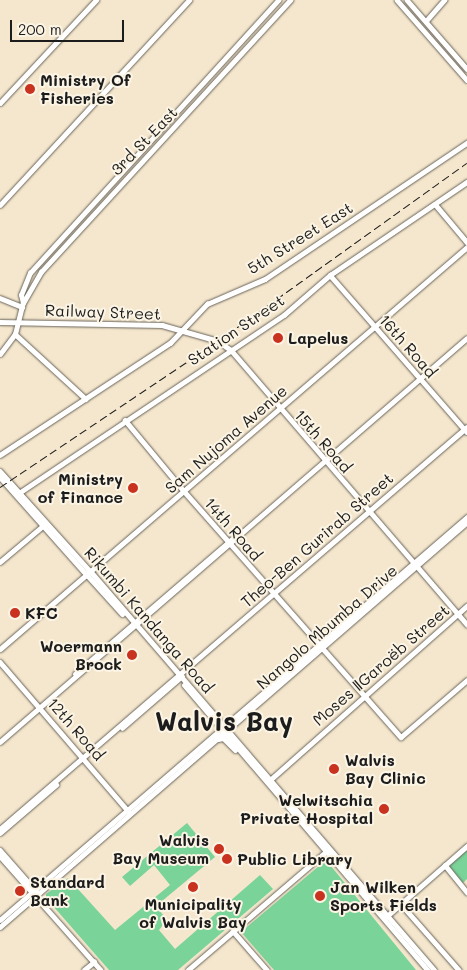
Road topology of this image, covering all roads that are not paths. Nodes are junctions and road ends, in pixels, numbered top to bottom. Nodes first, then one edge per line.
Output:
1 (96, 0) edge
2 (189, 0) edge
3 (278, 0) edge
4 (290, 0) edge
5 (397, 0) edge
6 (407, 0) edge
7 (444, 0) edge
8 (426, 21) junction
9 (433, 30) junction
10 (428, 34) junction
11 (467, 69) edge
12 (209, 76) junction
13 (467, 80) edge
14 (217, 83) junction
15 (0, 103) edge
16 (170, 120) junction
17 (176, 125) junction
18 (150, 142) junction
19 (467, 143) edge
20 (155, 147) junction
21 (467, 182) edge
22 (434, 204) junction
23 (0, 205) edge
24 (467, 242) edge
25 (467, 247) edge
26 (330, 275) junction
27 (0, 298) edge
28 (22, 305) junction
29 (0, 322) edge
30 (18, 323) junction
31 (374, 326) junction
32 (184, 329) junction
33 (15, 334) junction
34 (467, 338) edge
35 (231, 350) junction
36 (0, 354) edge
37 (420, 379) junction
38 (86, 399) junction
39 (280, 410) junction
40 (125, 420) junction
41 (466, 430) edge
42 (0, 456) edge
43 (324, 460) junction
44 (0, 471) edge
45 (0, 477) edge
46 (184, 491) junction
47 (18, 494) junction
48 (370, 512) junction
49 (467, 517) edge
50 (467, 522) edge
51 (45, 524) junction
52 (229, 543) junction
53 (0, 562) edge
54 (415, 565) junction
55 (88, 573) junction
56 (274, 595) junction
57 (467, 606) edge
58 (458, 614) junction
59 (467, 624) edge
60 (134, 625) junction
61 (319, 647) junction
62 (0, 649) edge
63 (0, 662) edge
64 (180, 676) junction
65 (467, 680) edge
66 (365, 697) junction
67 (40, 706) junction
68 (224, 730) junction
69 (218, 739) junction
70 (0, 741) edge
71 (240, 752) junction
72 (85, 758) junction
73 (268, 781) junction
74 (130, 812) junction
75 (0, 829) edge
76 (0, 833) edge
77 (467, 846) edge
78 (0, 850) edge
79 (327, 851) junction
80 (0, 856) edge
81 (445, 865) junction
82 (467, 882) edge
83 (462, 886) junction
84 (467, 892) edge
85 (35, 893) junction
86 (401, 904) junction
87 (385, 918) junction
88 (0, 920) edge
89 (0, 927) edge
90 (234, 931) junction
91 (94, 962) junction
92 (84, 970) edge
93 (101, 970) edge
94 (188, 970) edge
95 (267, 970) edge
96 (427, 970) edge
97 (434, 970) edge
98 (459, 970) edge

1 - 15 street
2 - 23 street
3 - 12 street, 3rd St East
4 - 14 street, 3rd St East
5 - 10 street
6 - 8 street
7 - 8 street
8 - 9 street
9 - 10 street
9 - 11 street
10 - 13 street
12 - 14 street
12 - 16 street, 3rd St East
14 - 17 street, 3rd St East
16 - 17 street
16 - 18 street, 3rd St East
17 - 20 street, 3rd St East
18 - 20 street
18 - 28 street, 3rd St East
19 - 32 street, 5th Street East
20 - 28 street, 3rd St East
21 - 22 street, Station Street
22 - 24 street
22 - 26 street, Station Street
25 - 31 main road, Sam Nujoma Avenue
26 - 31 street, 16th Road
26 - 35 street, Station Street
27 - 28 street
28 - 30 street, 3rd St East
29 - 30 street, Railway Street
30 - 32 street, Railway Street
30 - 33 street, 3rd St East
31 - 37 street, 16th Road
31 - 39 main road, Sam Nujoma Avenue
32 - 35 street, Railway Street
32 - 38 street, 5th Street East
33 - 36 street, 3rd St East
33 - 38 street
34 - 37 street
35 - 39 street, 15th Road
35 - 40 street, Station Street
37 - 41 street, 16th Road
37 - 43 street
38 - 42 street, 5th Street East
39 - 43 street, 15th Road
39 - 46 main road, Sam Nujoma Avenue
40 - 46 street, 14th Road
40 - 47 street, Station Street
41 - 48 street, Theo-Ben Gurirab Street
43 - 48 street, 15th Road
43 - 52 street
44 - 47 street, Rikumbi Kandanga Road
45 - 47 street, Rikumbi Kandanga Road
46 - 52 street, 14th Road
46 - 55 main road, Sam Nujoma Avenue
47 - 51 street, Rikumbi Kandanga Road
48 - 54 street, 15th Road
48 - 56 street, Theo-Ben Gurirab Street
49 - 54 street, Nangolo Mbumba Drive
50 - 54 street, Nangolo Mbumba Drive
51 - 53 street
51 - 55 street, Rikumbi Kandanga Road
52 - 56 street, 14th Road
52 - 60 street
54 - 58 street, 15th Road
54 - 61 street, Nangolo Mbumba Drive
55 - 60 main road, Rikumbi Kandanga Road
55 - 62 main road, Sam Nujoma Avenue
56 - 61 street, 14th Road
56 - 64 street, Theo-Ben Gurirab Street
57 - 58 street, Moses ǁGaroëb Street
58 - 59 street, 15th Road
58 - 66 street, Moses ǁGaroëb Street
60 - 64 main road, Rikumbi Kandanga Road
60 - 67 street
61 - 66 street, 14th Road
61 - 68 street, Nangolo Mbumba Drive
63 - 67 street, 12th Road
64 - 68 main road, Rikumbi Kandanga Road
64 - 72 street, Theo-Ben Gurirab Street
65 - 66 street, 14th Road
66 - 73 street, Moses ǁGaroëb Street
67 - 70 street
67 - 72 street, 12th Road
68 - 69 street, Nangolo Mbumba Drive
68 - 71 main road, Rikumbi Kandanga Road
68 - 73 main road, Rikumbi Kandanga Road
68 - 74 street, Nangolo Mbumba Drive
69 - 71 main road
69 - 74 street, Nangolo Mbumba Drive
71 - 73 main road, Rikumbi Kandanga Road
72 - 74 street, 12th Road
72 - 75 street, Theo-Ben Gurirab Street
72 - 76 street, Theo-Ben Gurirab Street
73 - 79 main road, Rikumbi Kandanga Road
74 - 85 street, Nangolo Mbumba Drive
77 - 81 street
78 - 85 street
79 - 87 main road, Rikumbi Kandanga Road
79 - 90 street
80 - 85 street
81 - 83 street
81 - 86 street
82 - 83 street
83 - 84 street
85 - 88 street, Nangolo Mbumba Drive
85 - 89 street, Nangolo Mbumba Drive
85 - 91 street
86 - 87 street
86 - 98 street
87 - 96 main road, Rikumbi Kandanga Road
87 - 97 main road, Rikumbi Kandanga Road
90 - 94 street
90 - 95 street
91 - 92 street
91 - 93 street

